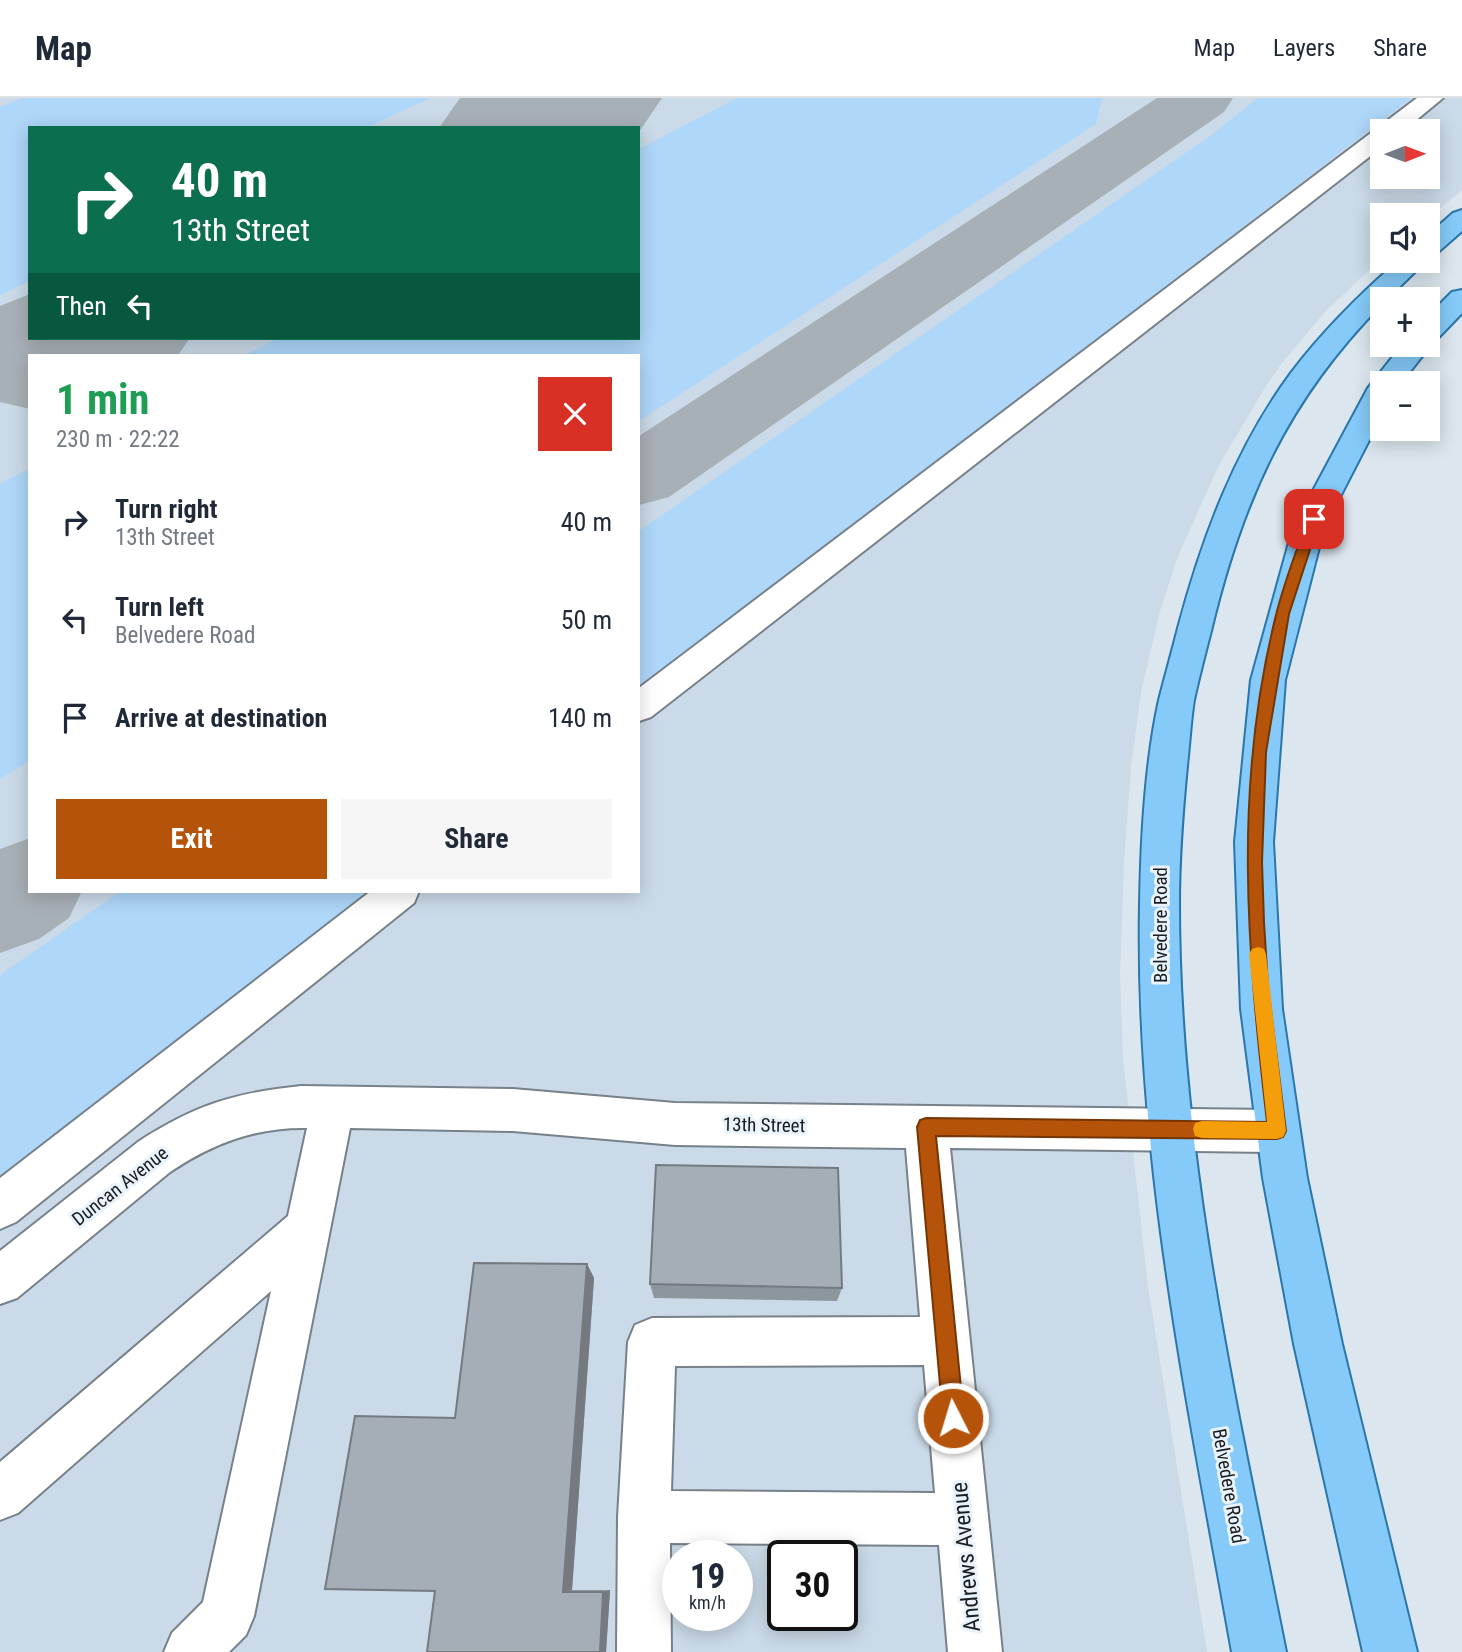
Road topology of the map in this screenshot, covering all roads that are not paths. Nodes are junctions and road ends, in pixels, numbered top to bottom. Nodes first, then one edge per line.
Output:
1 (1432, 98) edge
2 (1404, 119) edge
3 (1370, 145) edge
4 (1462, 218) edge
5 (1440, 237) edge
6 (1401, 273) edge
7 (1462, 298) edge
8 (1440, 320) edge
9 (1407, 357) edge
10 (1396, 371) edge
11 (1370, 409) edge
12 (640, 707) edge
13 (397, 893) edge
14 (333, 1107) junction
15 (253, 1112) joint
16 (926, 1127) junction
17 (1172, 1129) junction
18 (1277, 1131) junction
19 (0, 1206) edge
20 (307, 1229) junction
21 (0, 1281) edge
22 (946, 1341) junction
23 (0, 1495) edge
24 (644, 1517) junction
25 (963, 1520) junction
26 (191, 1652) edge
27 (643, 1652) edge
28 (975, 1652) edge
29 (1259, 1652) edge
30 (1390, 1652) edge

1 - 2 street
3 - 12 street
4 - 5 main road
6 - 17 main road, Belvedere Road
7 - 8 main road
9 - 10 main road
11 - 18 main road
13 - 19 street
14 - 15 street, 13th Street
14 - 16 street, 13th Street
14 - 20 street
15 - 21 street, Duncan Avenue
16 - 17 street, 13th Street
16 - 22 street, Andrews Avenue
17 - 18 street, 13th Street
17 - 29 main road, Belvedere Road
18 - 30 main road
20 - 23 street
20 - 26 street
22 - 24 street
22 - 25 street, Andrews Avenue
24 - 25 street
24 - 27 street
25 - 28 street, Andrews Avenue

